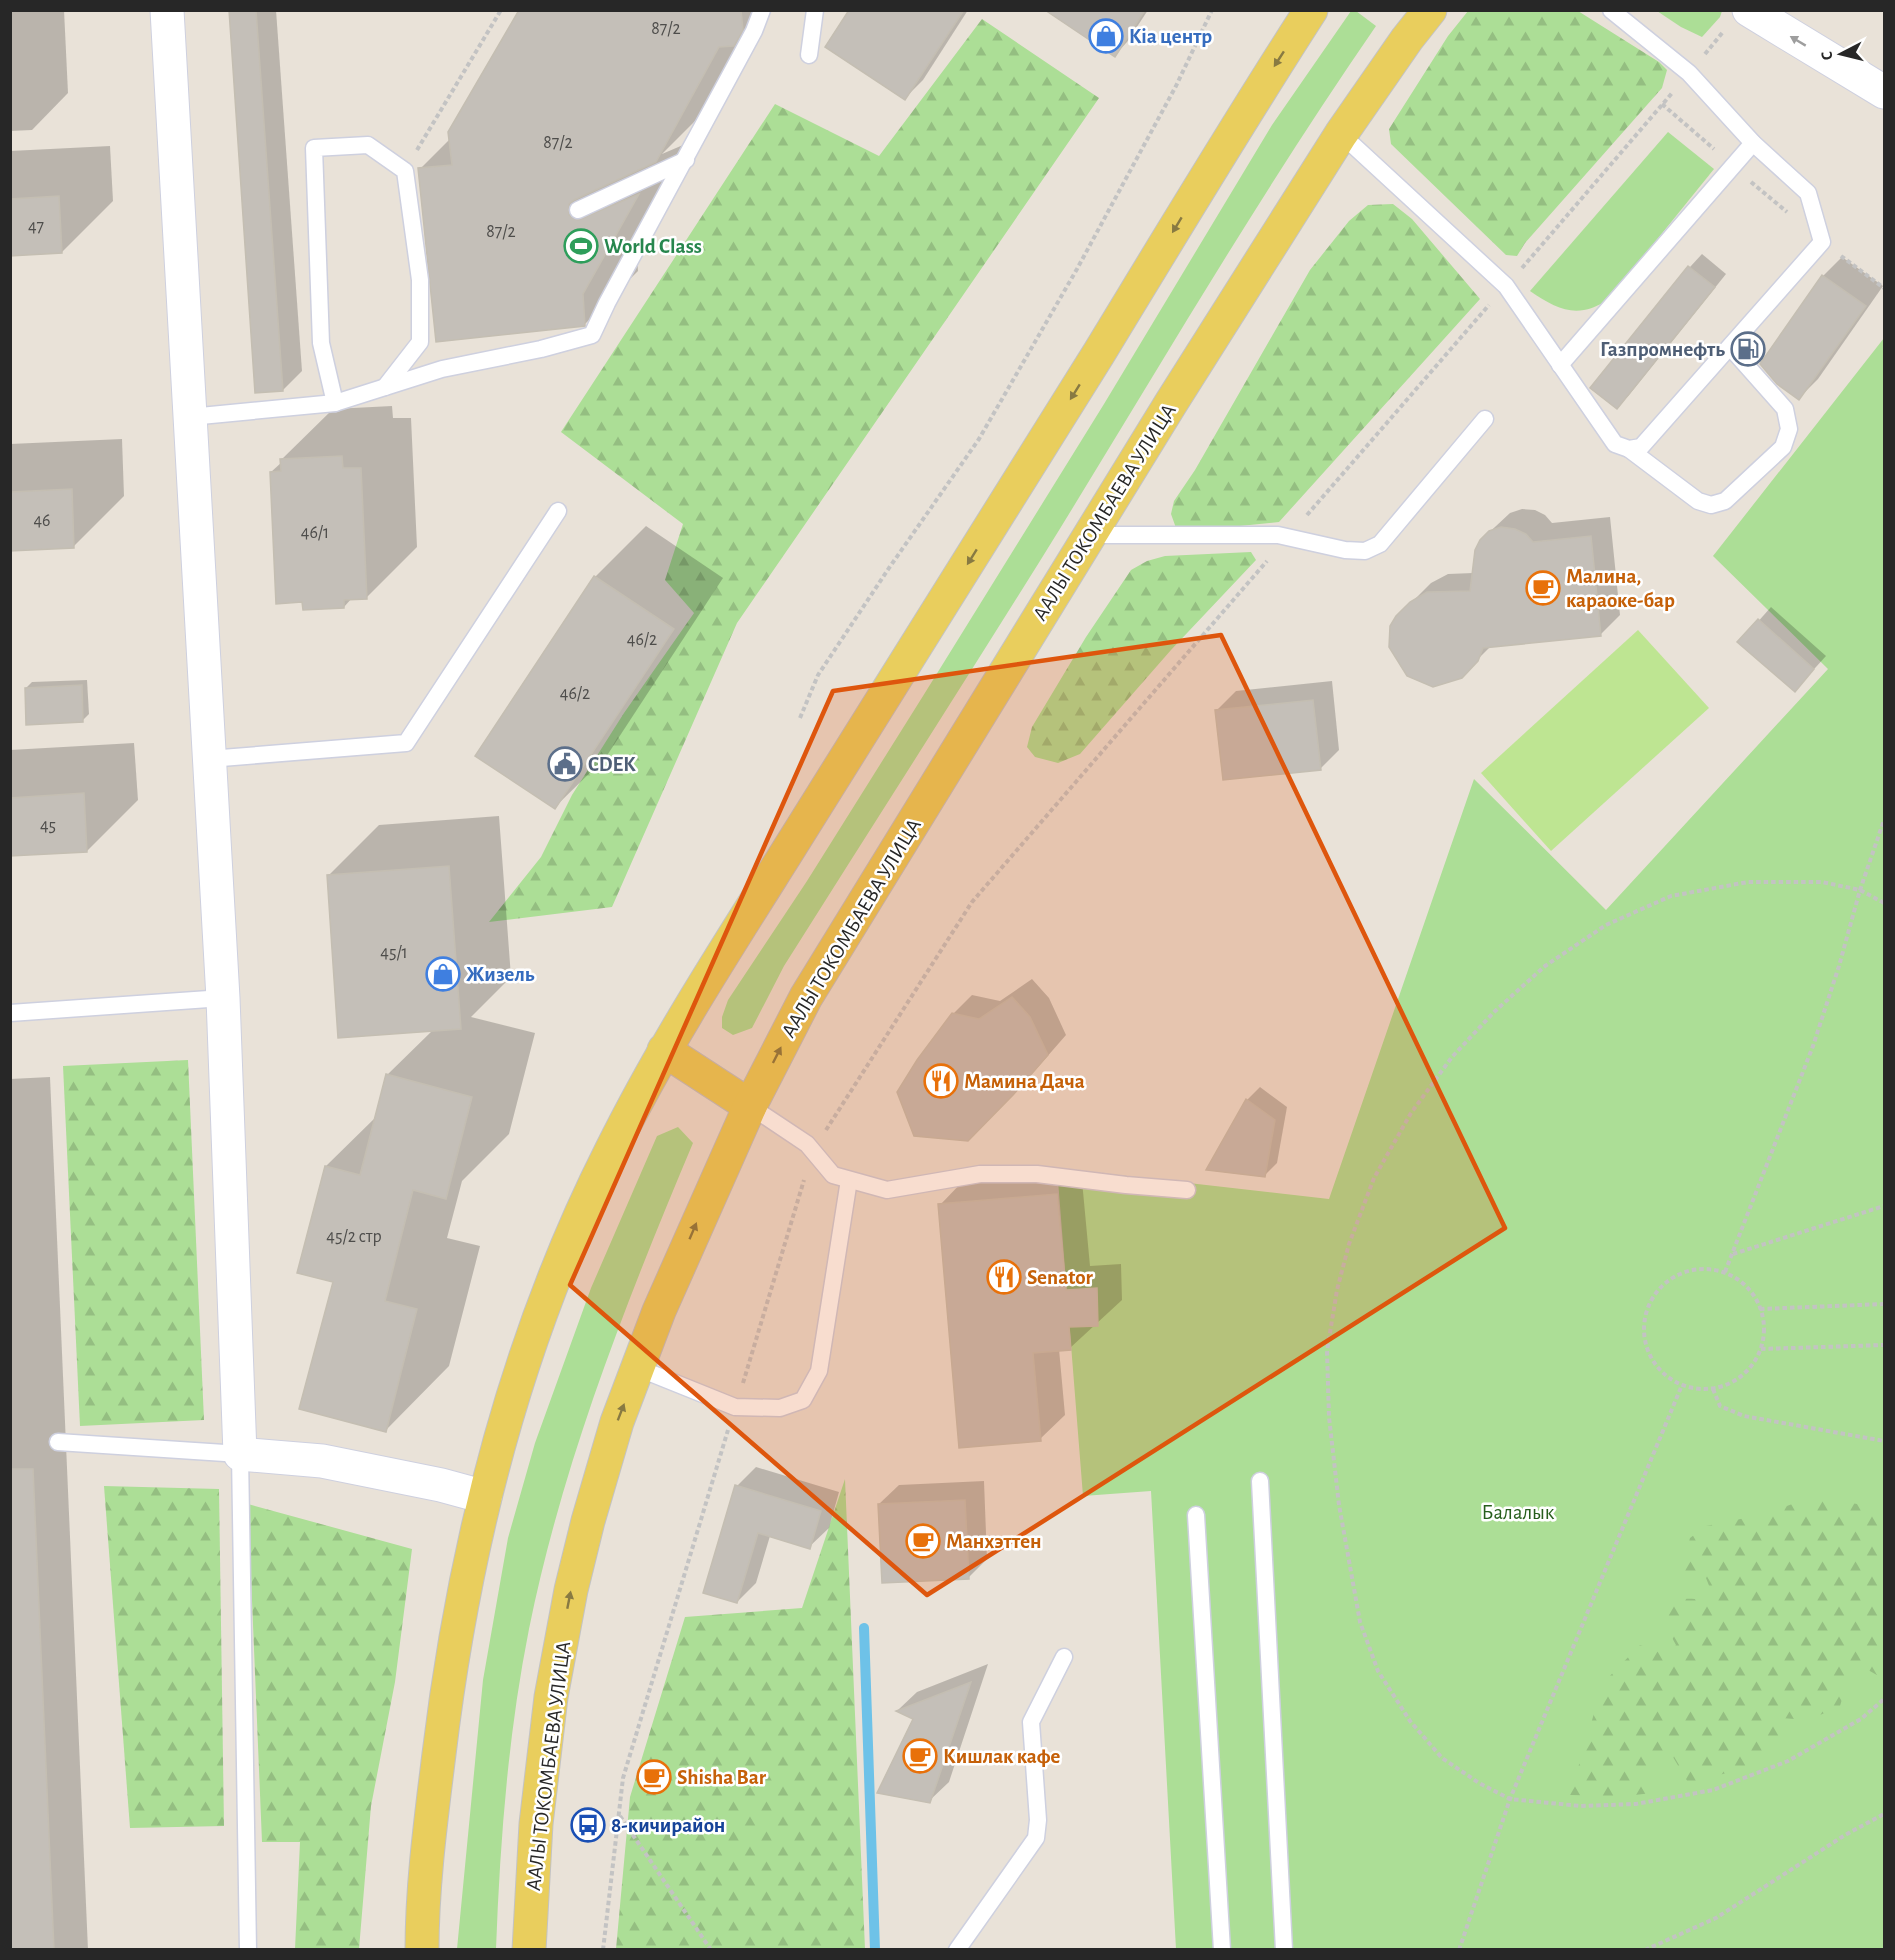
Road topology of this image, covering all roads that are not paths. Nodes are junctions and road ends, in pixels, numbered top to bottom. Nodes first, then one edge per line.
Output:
1 (167, 10) edge
2 (762, 10) edge
3 (815, 10) edge
4 (1311, 10) edge
5 (1431, 10) edge
6 (1611, 10) edge
7 (1737, 19) edge
8 (809, 55) dead end
9 (1884, 92) edge
10 (1341, 134) junction
11 (1753, 143) junction
12 (686, 160) junction
13 (578, 210) dead end
14 (1730, 347) junction
15 (1560, 365) junction
16 (385, 387) junction
17 (335, 403) junction
18 (190, 417) junction
19 (1485, 419) dead end
20 (1629, 449) junction
21 (558, 511) dead end
22 (1090, 535) junction
23 (210, 759) junction
24 (223, 998) junction
25 (10, 1013) edge
26 (664, 1050) junction
27 (750, 1106) junction
28 (849, 1180) junction
29 (1186, 1190) dead end
30 (638, 1368) junction
31 (58, 1442) dead end
32 (240, 1454) junction
33 (1260, 1480) dead end
34 (485, 1497) junction
35 (1196, 1515) dead end
36 (1064, 1657) dead end
37 (248, 1950) edge
38 (422, 1950) edge
39 (529, 1950) edge
40 (957, 1950) edge
41 (1222, 1950) edge
42 (1284, 1950) edge

1 - 18 street
2 - 12 lane
3 - 8 lane
4 -> 26 main road
5 - 10 main road, ААЛЫ ТОКОМБАЕВА УЛИЦА
6 - 11 lane
9 -> 7 street
10 - 15 lane
10 - 22 main road, ААЛЫ ТОКОМБАЕВА УЛИЦА
11 - 14 lane
11 - 15 lane
12 - 13 lane
12 - 16 lane
14 - 20 lane
14 - 20 lane
15 - 20 lane
16 - 17 lane
16 - 17 lane
17 - 18 lane
18 - 23 street
19 - 22 lane
21 - 23 lane
27 -> 22 main road, ААЛЫ ТОКОМБАЕВА УЛИЦА
23 - 24 street
24 - 25 lane
24 - 32 street
26 - 27 main road
26 - 34 main road
27 - 28 lane
30 -> 27 main road, ААЛЫ ТОКОМБАЕВА УЛИЦА
28 - 29 lane
28 - 30 lane
39 -> 30 main road, ААЛЫ ТОКОМБАЕВА УЛИЦА
31 - 32 lane
32 - 34 street
32 - 37 lane
33 - 42 lane
34 - 38 main road
35 - 41 lane
36 - 40 lane

